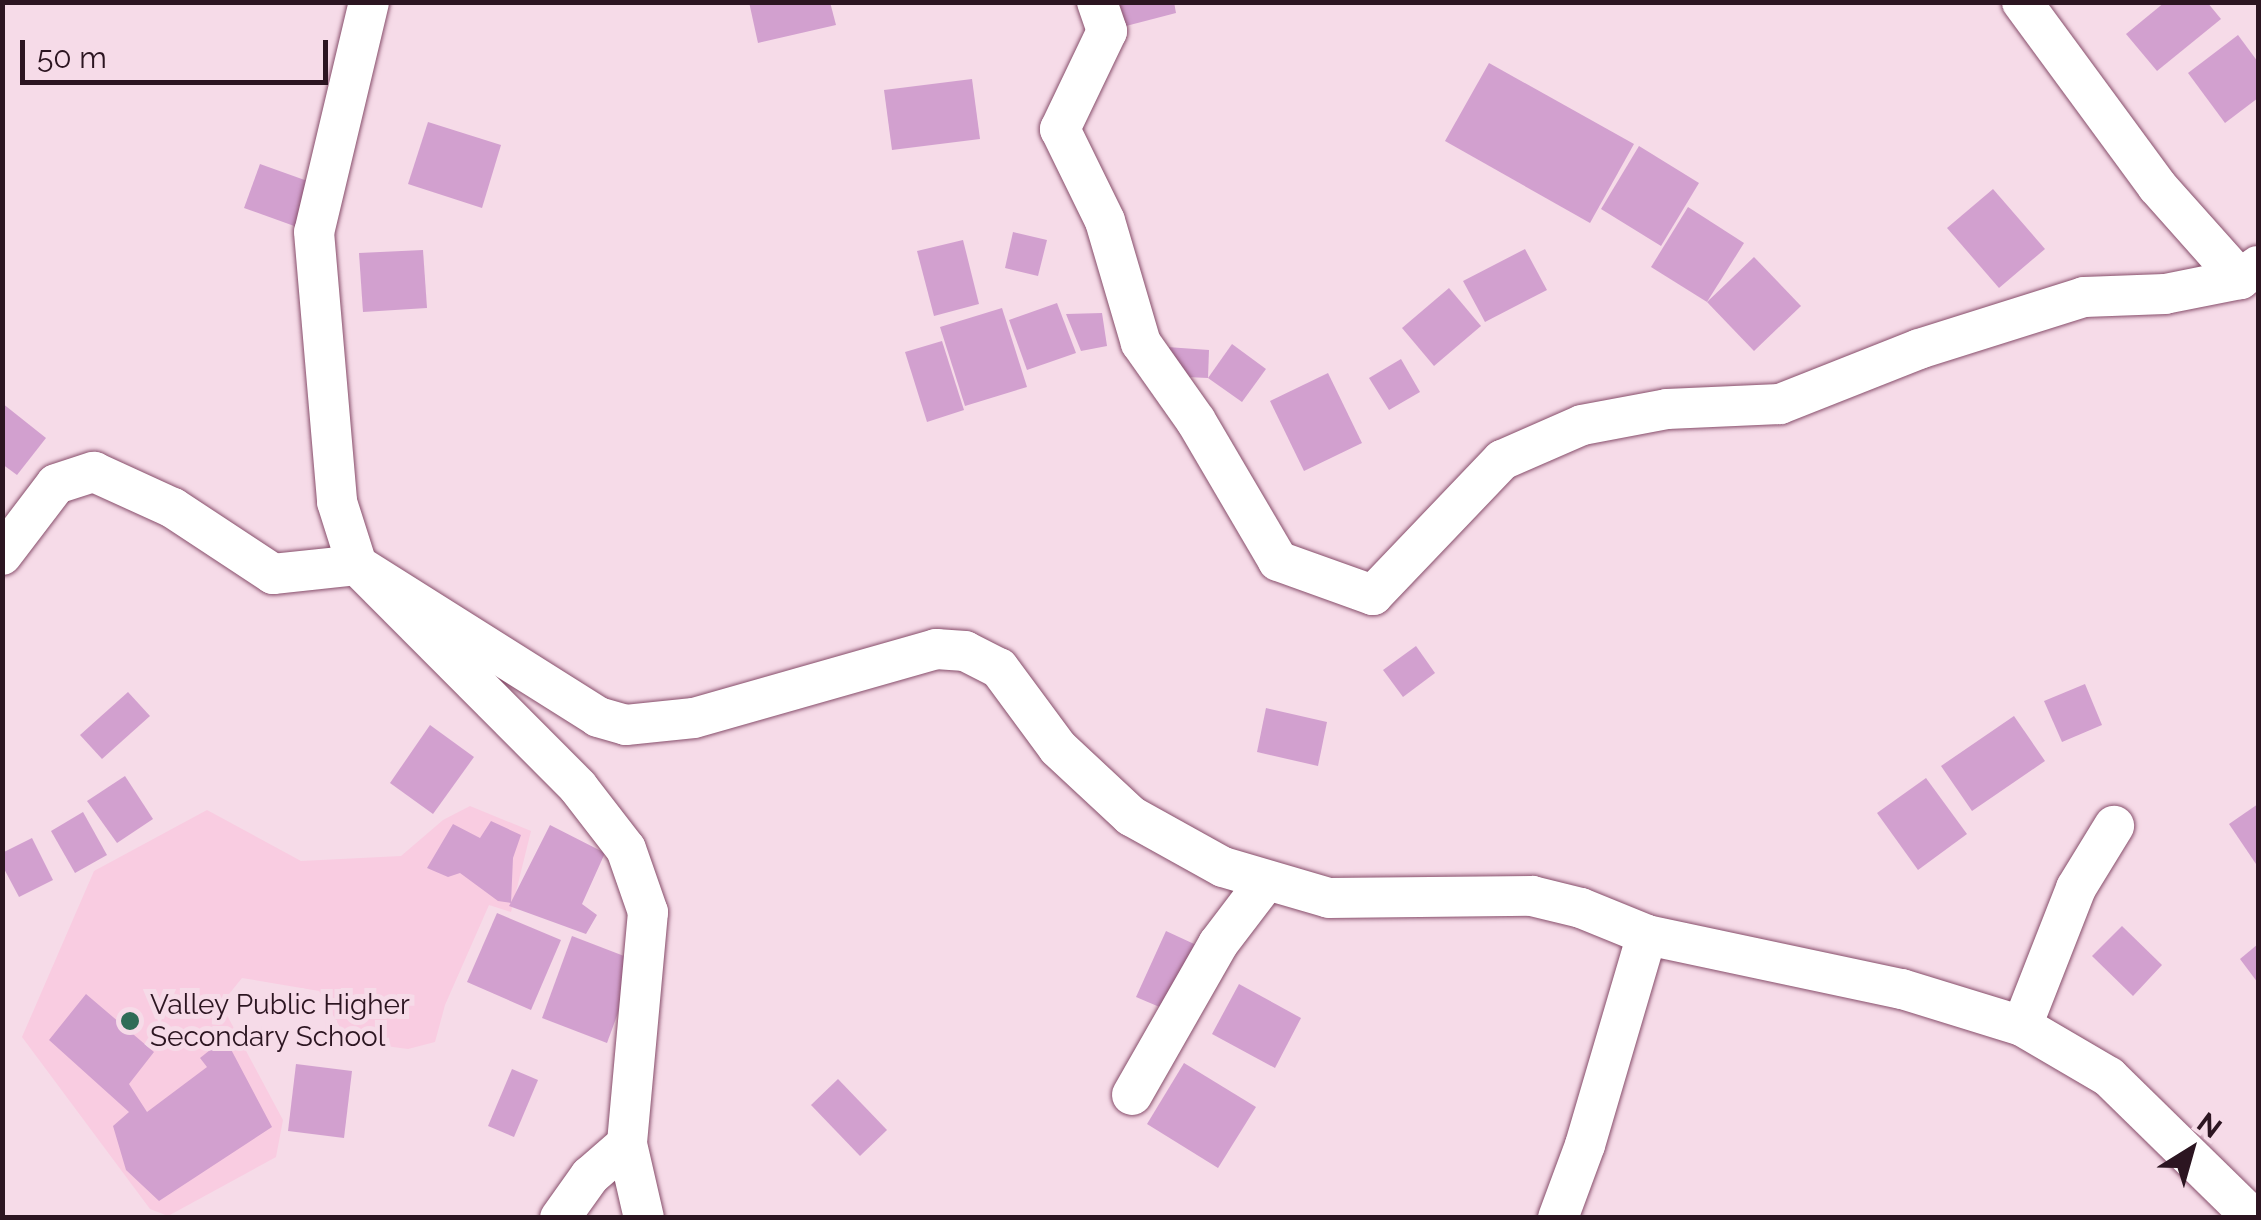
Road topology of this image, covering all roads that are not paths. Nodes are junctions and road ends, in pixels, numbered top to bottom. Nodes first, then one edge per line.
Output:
1 (369, 2) edge
2 (1096, 2) edge
3 (2022, 2) edge
4 (2250, 272) edge
5 (9, 532) edge
6 (357, 565) junction
7 (2114, 826) dead end
8 (1266, 880) junction
9 (1647, 935) junction
10 (2022, 1026) junction
11 (1132, 1094) dead end
12 (627, 1144) junction
13 (2253, 1205) edge
14 (560, 1218) edge
15 (644, 1218) edge
16 (1558, 1218) edge

1 - 6 street
2 - 4 street
3 - 4 street
5 - 6 street
6 - 8 street
6 - 12 street
7 - 10 street
8 - 9 street
8 - 11 street
9 - 10 street
9 - 16 street
10 - 13 street
12 - 14 street
12 - 15 street

